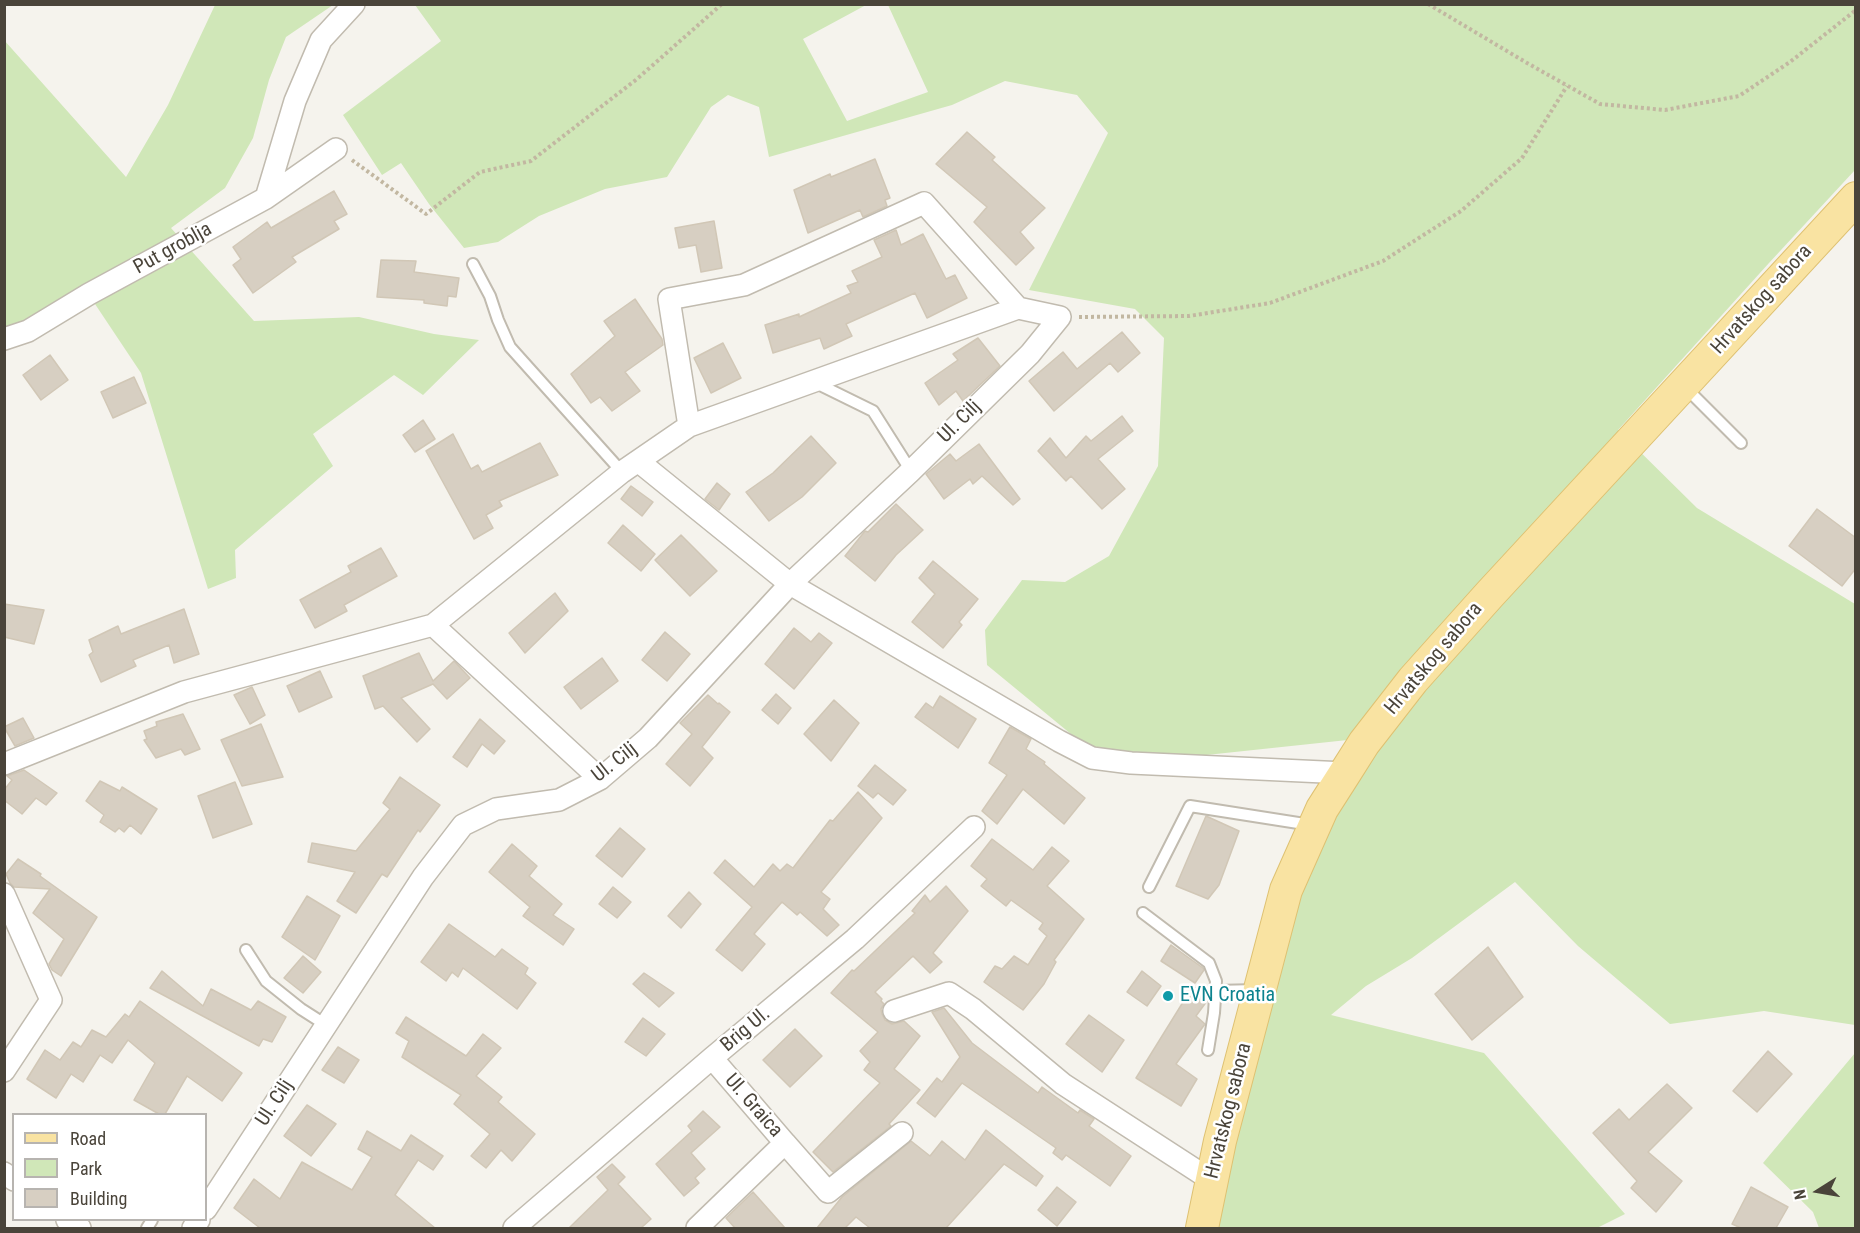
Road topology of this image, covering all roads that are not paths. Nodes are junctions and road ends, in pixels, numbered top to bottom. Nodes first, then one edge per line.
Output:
1 (354, 4) edge
2 (336, 149) road end
3 (266, 198) junction
4 (1856, 198) edge
5 (472, 264) dead end
6 (1018, 308) junction
7 (4, 339) edge
8 (814, 382) junction
9 (1683, 386) junction
10 (689, 426) junction
11 (1741, 443) dead end
12 (630, 466) junction
13 (911, 471) junction
14 (790, 584) junction
15 (433, 625) junction
16 (4, 764) edge
17 (1345, 773) junction
18 (600, 779) junction
19 (974, 826) dead end
20 (1315, 826) junction
21 (1149, 887) dead end
22 (4, 894) edge
23 (1143, 913) dead end
24 (246, 950) dead end
25 (1260, 990) junction
26 (1215, 991) junction
27 (894, 1011) dead end
28 (326, 1025) junction
29 (1209, 1050) dead end
30 (712, 1058) junction
31 (4, 1071) edge
32 (902, 1133) dead end
33 (785, 1143) junction
34 (1211, 1180) junction
35 (207, 1207) edge
36 (514, 1228) edge
37 (697, 1228) edge
38 (1202, 1228) edge

1 - 3 street
2 - 3 street, Put groblja
3 - 7 street, Put groblja
4 - 9 main road, Hrvatskog sabora
5 - 12 lane
6 - 8 street
6 - 10 street
6 - 13 street, Ul. Cilj
8 - 10 street
8 - 13 lane
9 - 11 lane
9 - 17 main road, Hrvatskog sabora
10 - 12 street
12 - 14 street
12 - 15 street
13 - 14 street, Ul. Cilj
14 - 17 street
14 - 18 street, Ul. Cilj
15 - 16 street
15 - 18 street
17 - 20 main road, Hrvatskog sabora
18 - 28 street, Ul. Cilj
19 - 30 street, Brig Ul.
20 - 21 lane
20 - 25 main road, Hrvatskog sabora
22 - 31 street
23 - 26 lane
24 - 28 lane
25 - 26 lane
25 - 34 main road, Hrvatskog sabora
26 - 29 lane
27 - 34 street
28 - 35 street, Ul. Cilj
30 - 33 street, Ul. Graica
30 - 36 street, Brig Ul.
32 - 33 street
33 - 37 street, Ul. Graica
34 - 38 main road, Hrvatskog sabora

